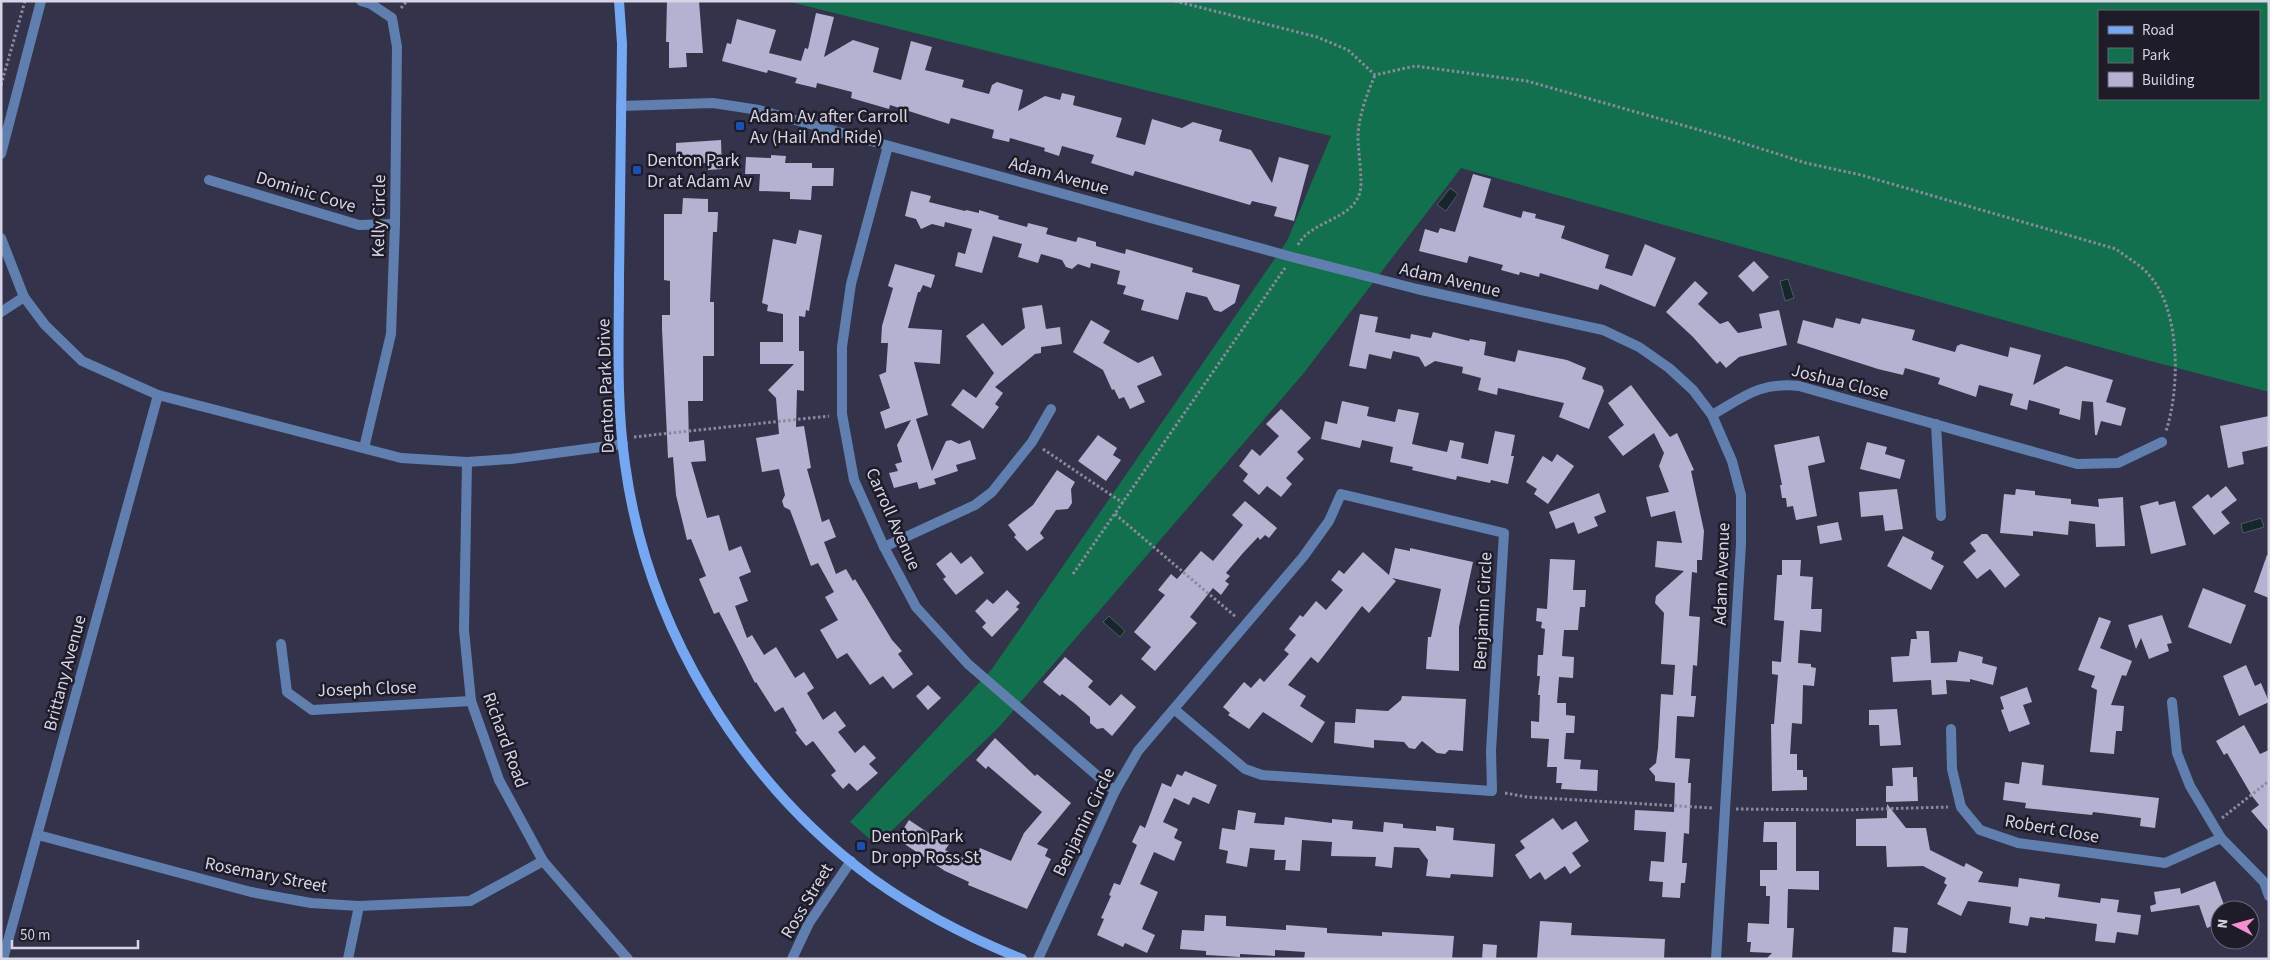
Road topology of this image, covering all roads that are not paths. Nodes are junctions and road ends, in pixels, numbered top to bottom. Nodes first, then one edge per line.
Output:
1 (41, 1) edge
2 (361, 1) edge
3 (619, 1) edge
4 (622, 106) junction
5 (888, 146) junction
6 (1, 154) edge
7 (209, 180) dead end
8 (395, 224) junction
9 (1, 238) edge
10 (24, 298) junction
11 (1, 312) edge
12 (158, 395) junction
13 (1051, 409) dead end
14 (1712, 415) junction
15 (1936, 424) junction
16 (622, 441) junction
17 (2162, 442) road end
18 (364, 448) junction
19 (467, 462) junction
20 (1941, 516) dead end
21 (884, 547) junction
22 (281, 644) dead end
23 (471, 701) junction
24 (2172, 702) dead end
25 (1174, 709) junction
26 (1951, 729) dead end
27 (1115, 791) junction
28 (38, 835) junction
29 (2221, 838) junction
30 (851, 861) junction
31 (543, 862) junction
32 (2269, 896) edge
33 (359, 906) junction
34 (3, 959) edge
35 (348, 959) edge
36 (628, 959) edge
37 (792, 959) edge
38 (1022, 959) edge
39 (1038, 959) edge
40 (1716, 959) edge

1 - 6 street
2 - 8 street, Kelly Circle
3 - 4 main road, Denton Park Drive
4 - 5 street, Adam Avenue
4 - 16 main road, Denton Park Drive
5 - 14 street, Adam Avenue
5 - 21 street, Carroll Avenue
7 - 8 street, Dominic Cove
8 - 18 street, Kelly Circle
9 - 10 street
10 - 11 street
10 - 12 street
12 - 18 street
12 - 28 street, Brittany Avenue
13 - 21 street
14 - 15 street, Joshua Close
14 - 40 street, Adam Avenue
15 - 17 street, Joshua Close
15 - 20 street
16 - 19 street
16 - 30 main road, Denton Park Drive
18 - 19 street
19 - 23 street, Richard Road
21 - 27 street, Carroll Avenue
22 - 23 street, Joseph Close
23 - 31 street, Richard Road
24 - 29 street
25 - 25 street, Benjamin Circle
25 - 27 street, Benjamin Circle
26 - 29 street, Robert Close
27 - 39 street, Benjamin Circle
28 - 33 street, Rosemary Street
28 - 34 street, Brittany Avenue
29 - 32 street
30 - 37 street, Ross Street
30 - 38 main road, Denton Park Drive
31 - 33 street, Rosemary Street
31 - 36 street, Richard Road
33 - 35 street

